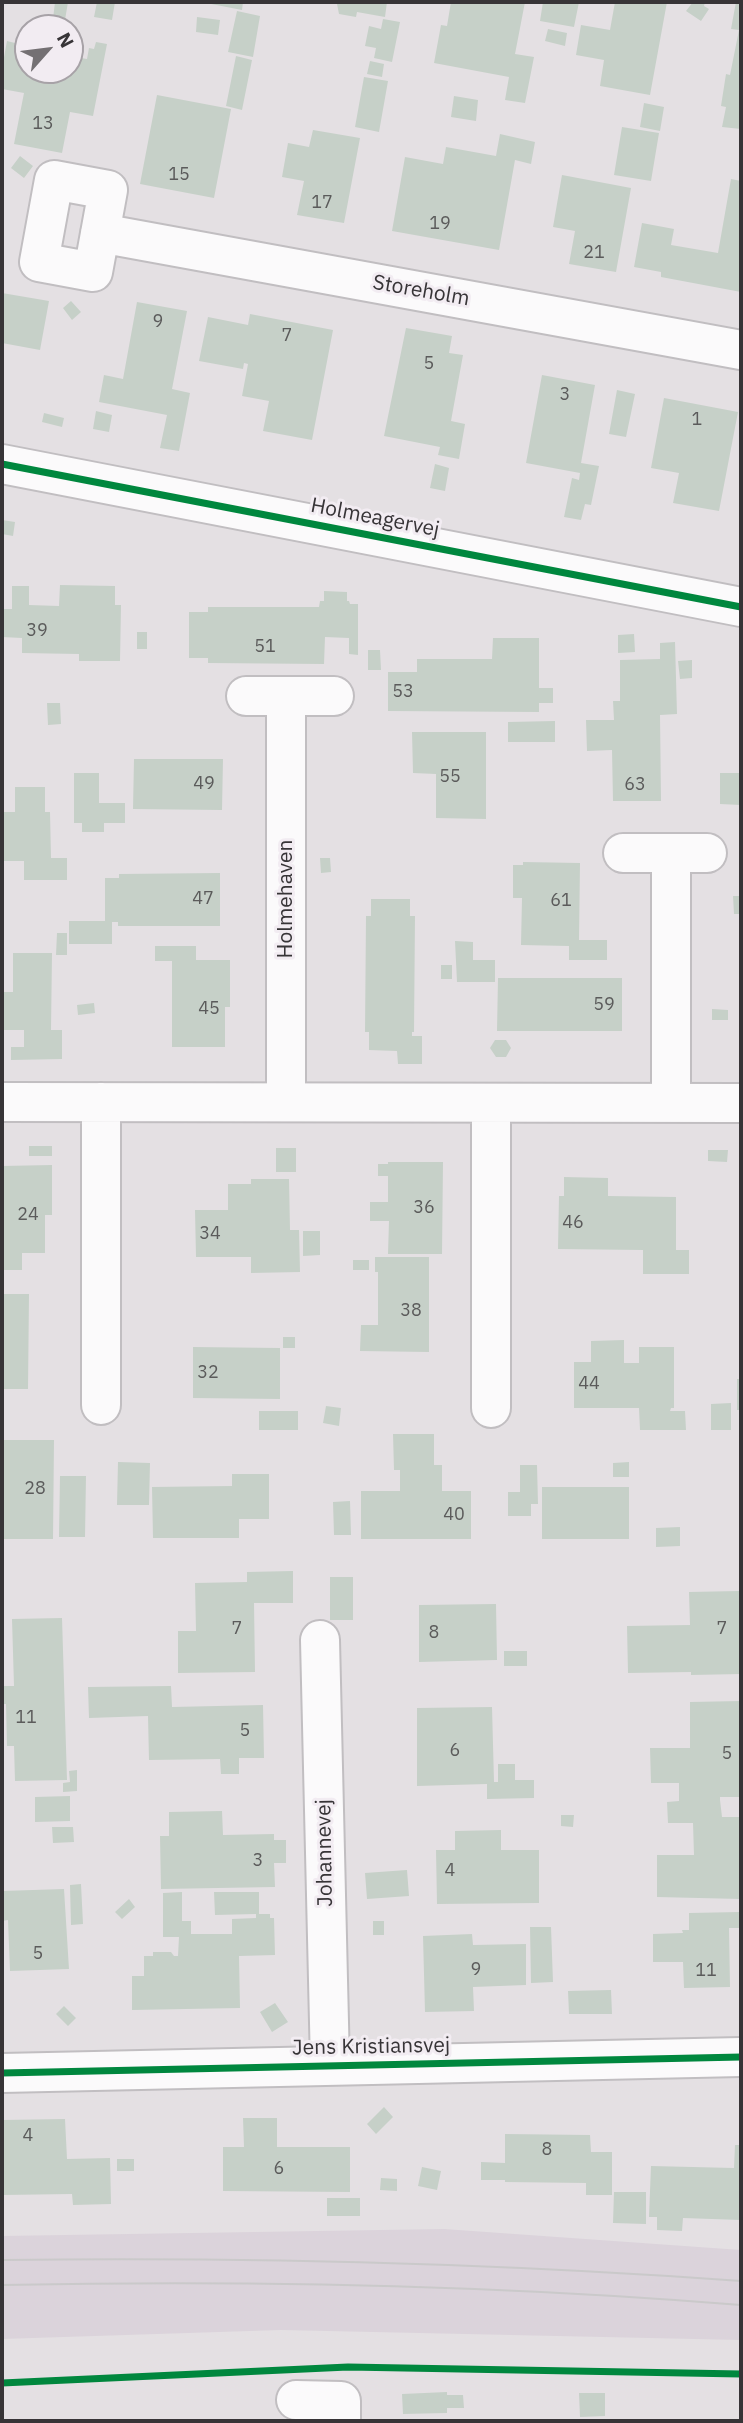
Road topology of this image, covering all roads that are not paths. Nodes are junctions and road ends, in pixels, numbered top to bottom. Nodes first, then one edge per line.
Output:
1 (100, 233) dead end
2 (741, 350) edge
3 (2, 464) edge
4 (741, 607) edge
5 (286, 695) junction
6 (246, 696) dead end
7 (334, 696) dead end
8 (623, 853) dead end
9 (2, 1102) edge
10 (101, 1102) junction
11 (286, 1102) junction
12 (491, 1103) junction
13 (671, 1103) junction
14 (741, 1103) edge
15 (101, 1405) dead end
16 (491, 1408) dead end
17 (320, 1640) dead end
18 (741, 2057) edge
19 (330, 2065) junction
20 (2, 2073) edge
21 (296, 2400) dead end
22 (341, 2421) edge

1 - 2 street, Storeholm
3 - 4 street, Holmeagervej
5 - 6 street
5 - 7 street
5 - 11 street, Holmehaven
8 - 13 street
9 - 10 street
10 - 11 street
10 - 15 street
11 - 12 street
12 - 13 street
12 - 16 street
13 - 14 street
17 - 19 street, Johannevej
18 - 19 street, Jens Kristiansvej
19 - 20 street, Jens Kristiansvej
21 - 22 street

